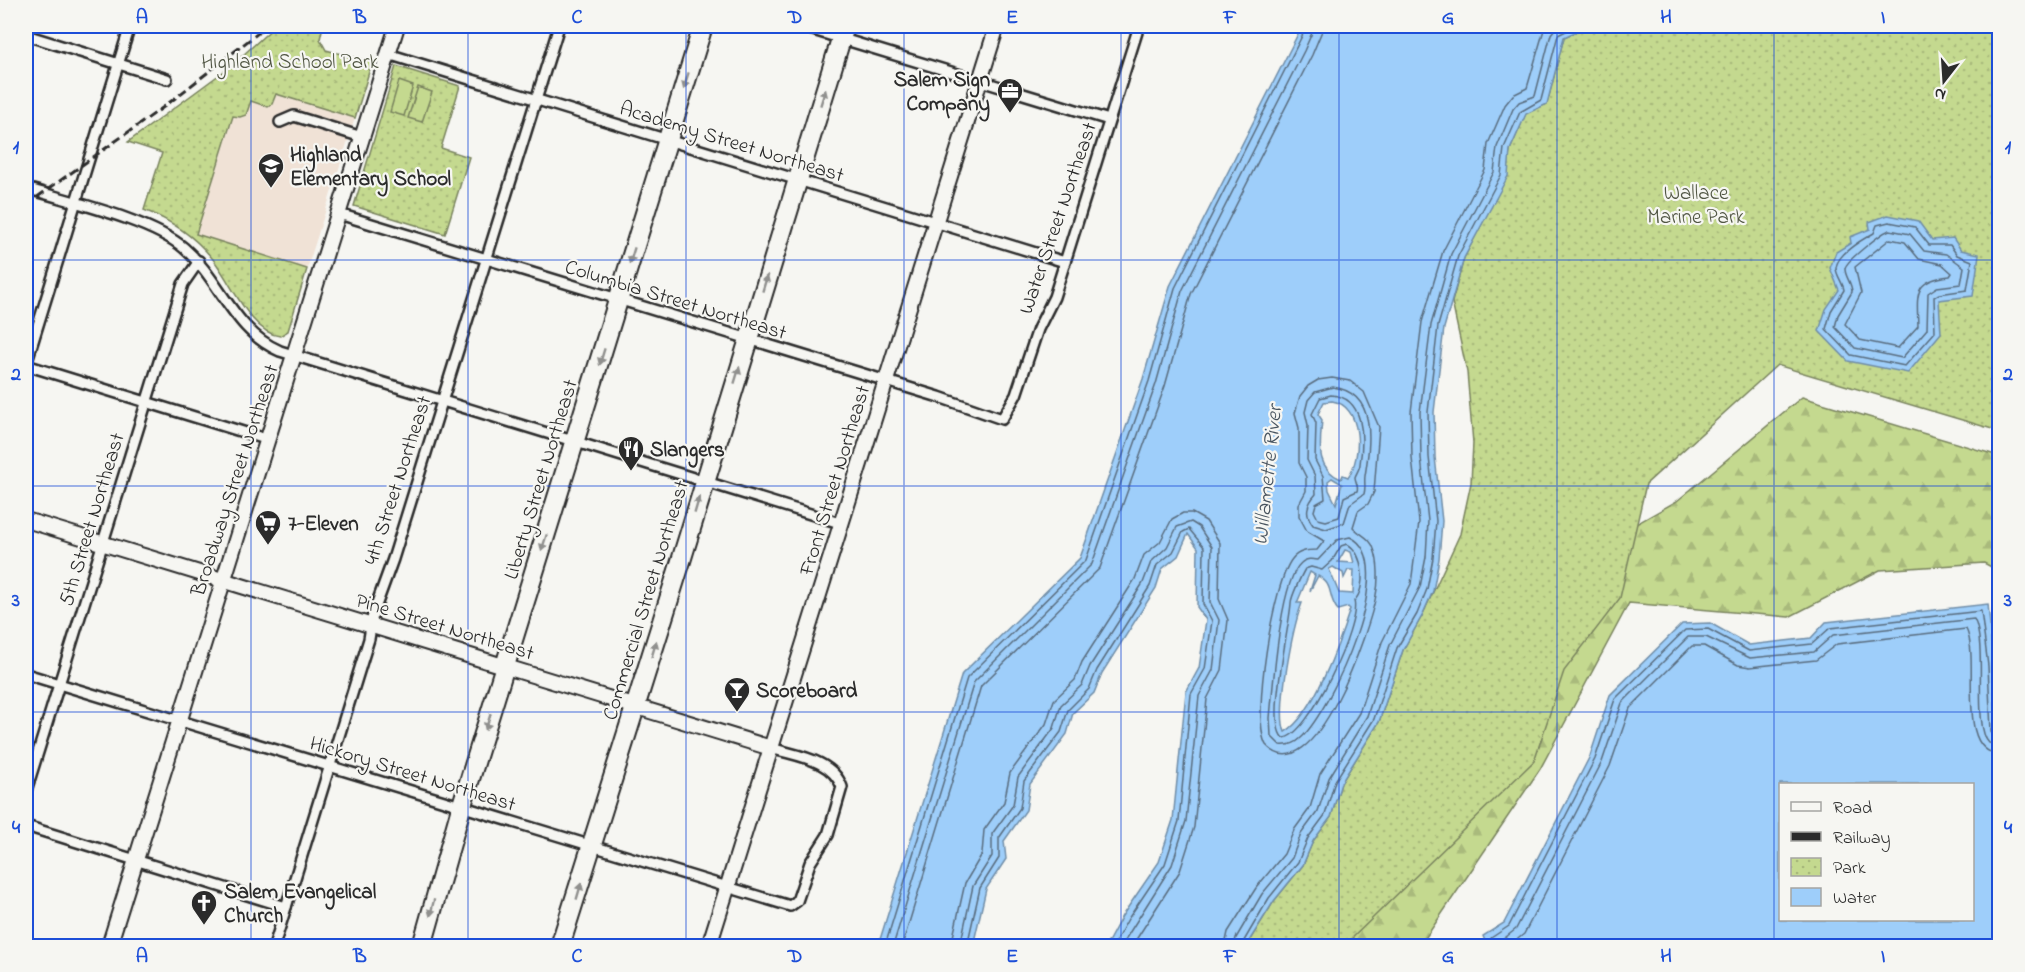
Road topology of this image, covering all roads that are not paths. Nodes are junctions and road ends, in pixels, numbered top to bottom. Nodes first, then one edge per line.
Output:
1 (130, 26) edge
2 (397, 26) edge
3 (559, 26) edge
4 (703, 26) edge
5 (800, 26) edge
6 (997, 26) edge
7 (1139, 26) edge
8 (843, 32) edge
9 (26, 35) edge
10 (388, 54) junction
11 (118, 63) junction
12 (167, 78) dead end
13 (980, 79) junction
14 (536, 101) junction
15 (1109, 120) junction
16 (280, 122) dead end
17 (362, 137) junction
18 (668, 140) junction
19 (797, 180) junction
20 (26, 188) edge
21 (75, 203) junction
22 (339, 214) junction
23 (935, 222) junction
24 (486, 260) junction
25 (199, 261) junction
26 (1065, 262) junction
27 (619, 301) junction
28 (748, 339) junction
29 (295, 356) junction
30 (26, 364) edge
31 (887, 381) junction
32 (147, 401) junction
33 (442, 401) junction
34 (1002, 419) joint
35 (268, 440) junction
36 (576, 441) junction
37 (704, 480) junction
38 (26, 520) edge
39 (843, 524) junction
40 (102, 543) junction
41 (223, 581) junction
42 (372, 626) junction
43 (506, 666) junction
44 (26, 674) edge
45 (58, 684) junction
46 (637, 705) junction
47 (180, 721) junction
48 (771, 748) junction
49 (329, 767) junction
50 (26, 791) edge
51 (461, 808) junction
52 (26, 826) edge
53 (592, 845) junction
54 (136, 860) junction
55 (728, 888) junction
56 (790, 906) joint
57 (286, 907) junction
58 (109, 946) edge
59 (274, 946) edge
60 (422, 946) edge
61 (560, 946) edge
62 (709, 946) edge

1 - 11 street
2 - 10 main road, Broadway Street Northeast
3 - 14 street, 4th Street Northeast
4 -> 18 highway, Liberty Street Northeast
5 - 8 street
6 - 13 main road, Front Street Northeast
7 - 15 street, Water Street Northeast
8 - 13 street
19 -> 8 highway, Commercial Street Northeast
9 - 11 street
10 - 14 street, Academy Street Northeast
10 - 17 main road, Broadway Street Northeast
11 - 12 street
11 - 21 street
13 - 15 street
13 - 23 main road, Front Street Northeast
14 - 18 street, Academy Street Northeast
14 - 24 street, 4th Street Northeast
15 - 26 street, Water Street Northeast
16 - 17 street
17 - 22 main road, Broadway Street Northeast
18 - 19 street, Academy Street Northeast
18 -> 27 highway, Liberty Street Northeast
19 - 23 street, Academy Street Northeast
28 -> 19 highway, Commercial Street Northeast
20 - 21 street
21 - 25 street
21 - 30 street
22 - 24 street, Columbia Street Northeast
22 - 29 main road, Broadway Street Northeast
23 - 26 street, Academy Street Northeast
23 - 31 main road, Front Street Northeast
24 - 27 street, Columbia Street Northeast
24 - 33 street, 4th Street Northeast
25 - 29 street
25 - 32 street, 5th Street Northeast
26 - 34 street, Water Street Northeast
27 - 28 street, Columbia Street Northeast
27 -> 36 highway, Liberty Street Northeast
28 - 31 street, Columbia Street Northeast
37 -> 28 highway, Commercial Street Northeast
29 - 33 street
29 - 35 main road, Broadway Street Northeast
30 - 32 street
31 - 34 street, Columbia Street Northeast
31 - 39 main road, Front Street Northeast
32 - 35 street
32 - 40 street, 5th Street Northeast
33 - 36 street
33 - 42 street, 4th Street Northeast
35 - 41 main road, Broadway Street Northeast
36 - 37 street
36 -> 43 highway, Liberty Street Northeast
37 - 39 street
46 -> 37 highway, Commercial Street Northeast
38 - 40 main road, Pine Street Northeast
39 - 48 main road, Front Street Northeast
40 - 41 main road, Pine Street Northeast
40 - 45 street, 5th Street Northeast
41 - 42 main road, Pine Street Northeast
41 - 47 main road, Broadway Street Northeast
42 - 43 main road, Pine Street Northeast
42 - 49 street, 4th Street Northeast
43 - 46 main road, Pine Street Northeast
43 -> 51 highway, Liberty Street Northeast
44 - 45 street, Hickory Street Northeast
45 - 47 street, Hickory Street Northeast
45 - 50 street, 5th Street Northeast
46 - 48 main road, Pine Street Northeast
46 - 53 highway, Commercial Street Northeast
47 - 49 street, Hickory Street Northeast
47 - 54 main road, Broadway Street Northeast
48 - 55 main road, Front Street Northeast
48 - 56 street, Pine Street Northeast
49 - 51 street, Hickory Street Northeast
49 - 57 street, 4th Street Northeast
51 - 53 street, Hickory Street Northeast
51 -> 60 highway, Liberty Street Northeast
52 - 54 street
53 - 55 street, Hickory Street Northeast
61 -> 53 highway, Commercial Street Northeast
54 - 57 street
54 - 58 main road, Broadway Street Northeast
55 - 56 street, Hickory Street Northeast
55 - 62 main road, Front Street Northeast
57 - 59 street, 4th Street Northeast

